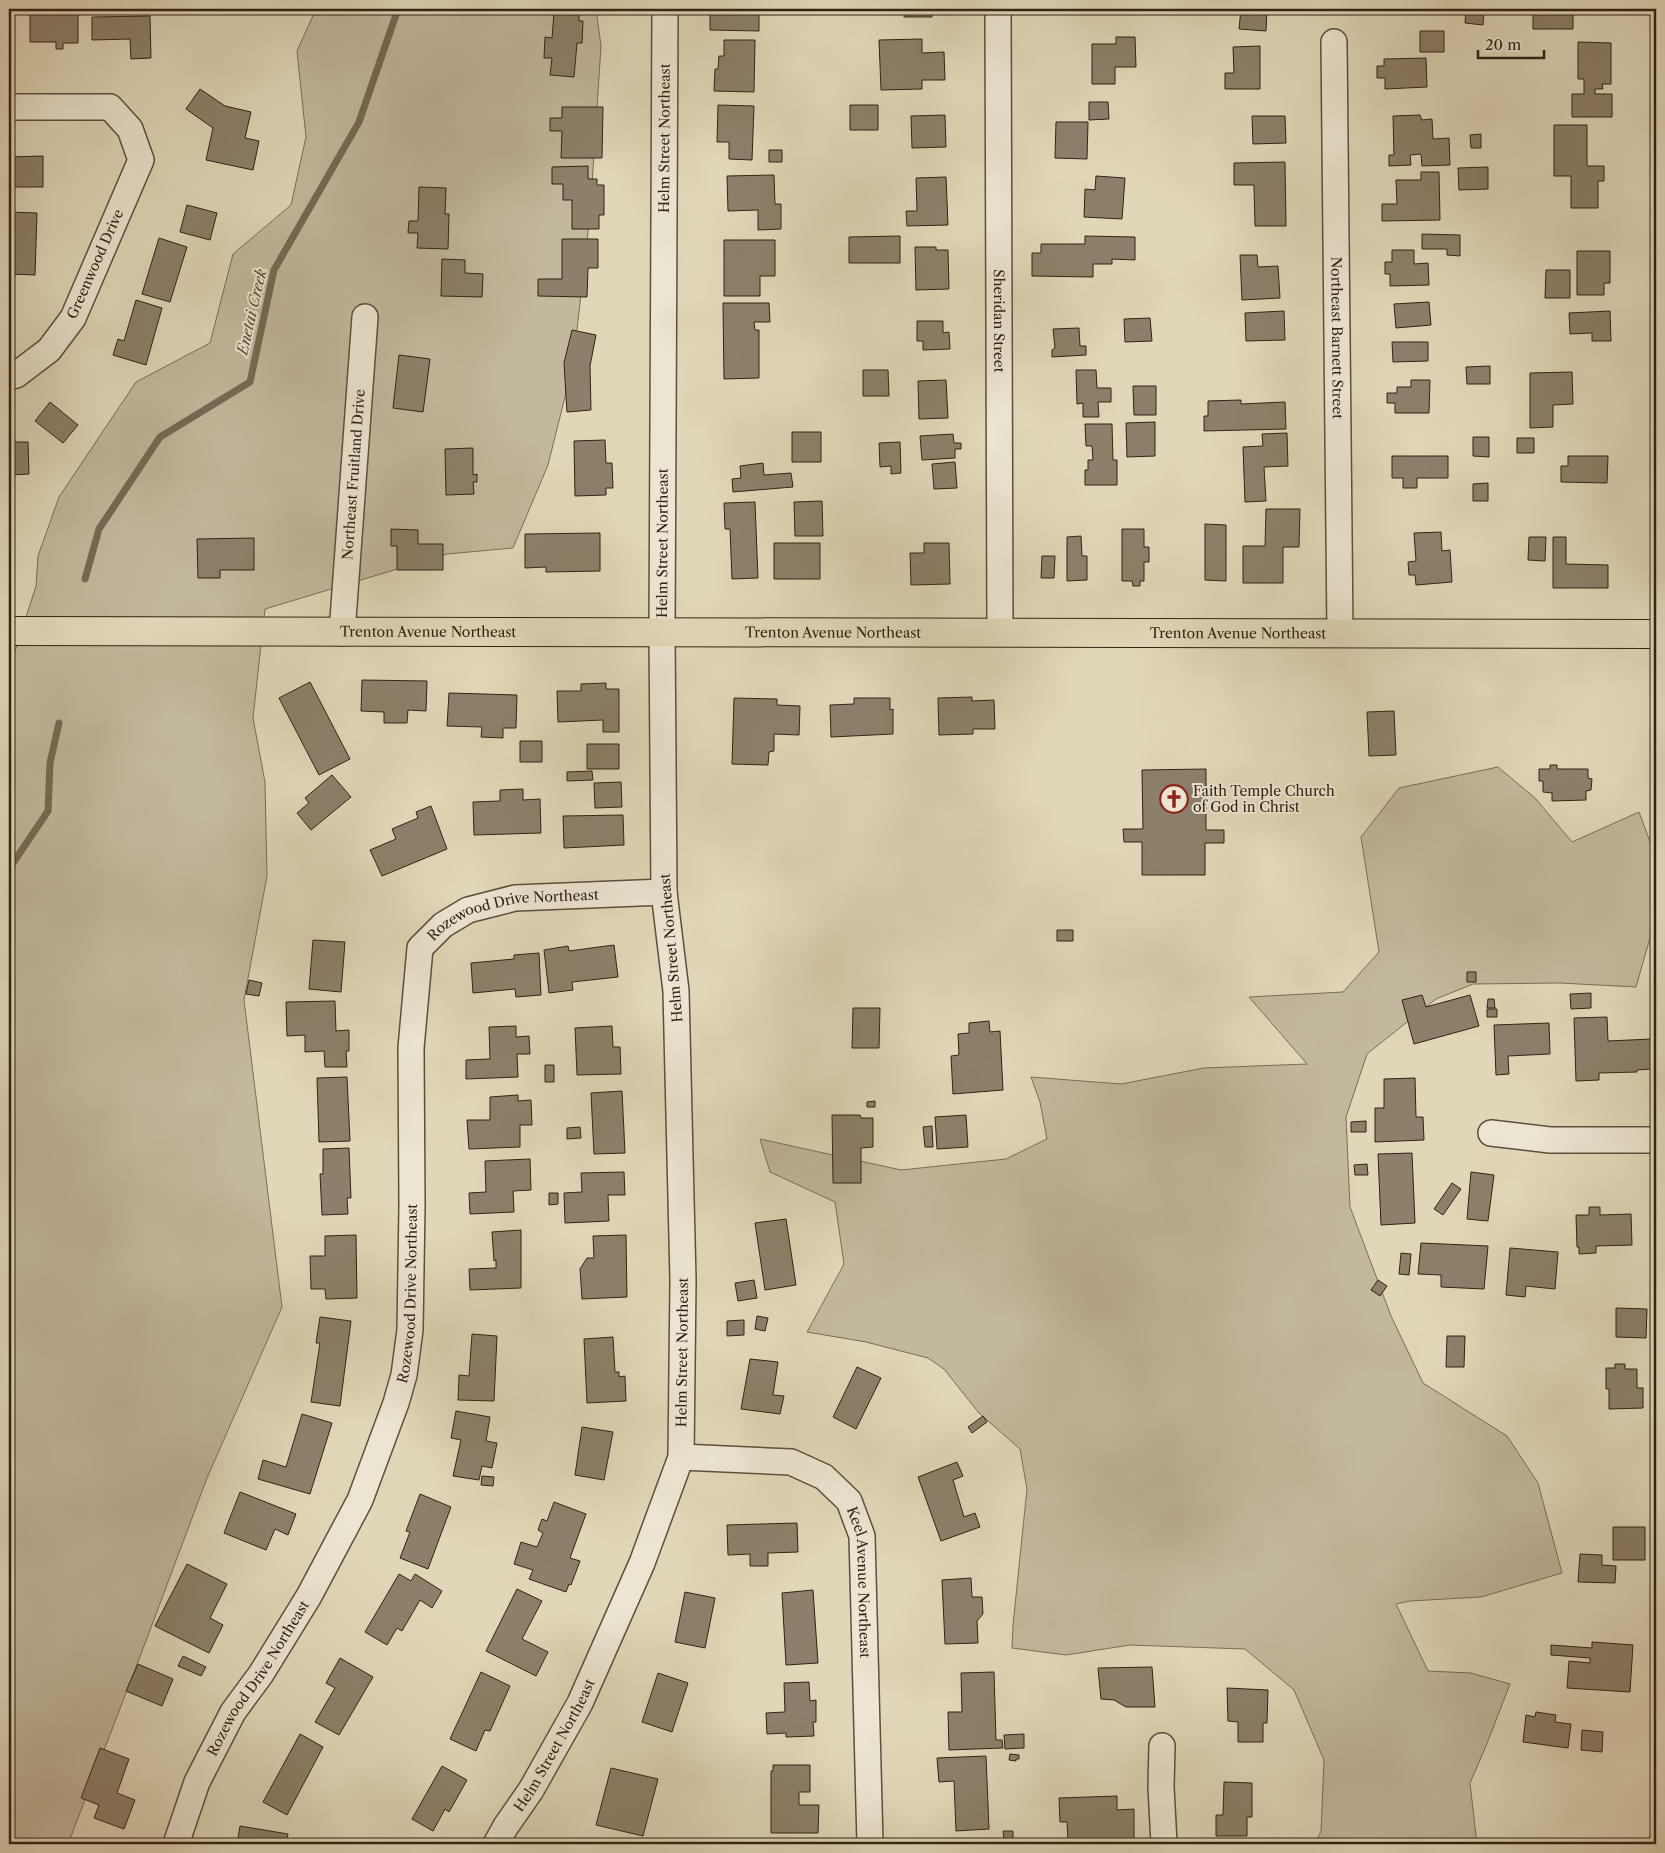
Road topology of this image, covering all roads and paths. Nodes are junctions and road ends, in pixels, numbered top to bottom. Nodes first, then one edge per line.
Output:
1 (666, 9) edge
2 (998, 9) edge
3 (1334, 42) dead end
4 (9, 107) edge
5 (365, 317) dead end
6 (9, 377) edge
7 (9, 631) edge
8 (342, 633) junction
9 (662, 633) junction
10 (1000, 633) junction
11 (1340, 634) junction
12 (1656, 634) edge
13 (664, 892) junction
14 (1491, 1133) dead end
15 (1656, 1140) edge
16 (681, 1457) junction
17 (1162, 1746) dead end
18 (176, 1844) edge
19 (496, 1844) edge
20 (870, 1844) edge
21 (1164, 1844) edge

1 - 9 street, Helm Street Northeast
2 - 10 street, Sheridan Street
3 - 11 street, Northeast Barnett Street
4 - 6 street, Greenwood Drive
5 - 8 street, Northeast Fruitland Drive
7 - 8 main road, Trenton Avenue Northeast
8 - 9 main road, Trenton Avenue Northeast
9 - 10 main road, Trenton Avenue Northeast
9 - 13 street, Helm Street Northeast
10 - 11 main road, Trenton Avenue Northeast
11 - 12 main road, Trenton Avenue Northeast
13 - 16 street, Helm Street Northeast
13 - 18 street, Rozewood Drive Northeast
14 - 15 street
16 - 19 street, Helm Street Northeast
16 - 20 street, Keel Avenue Northeast
17 - 21 street

